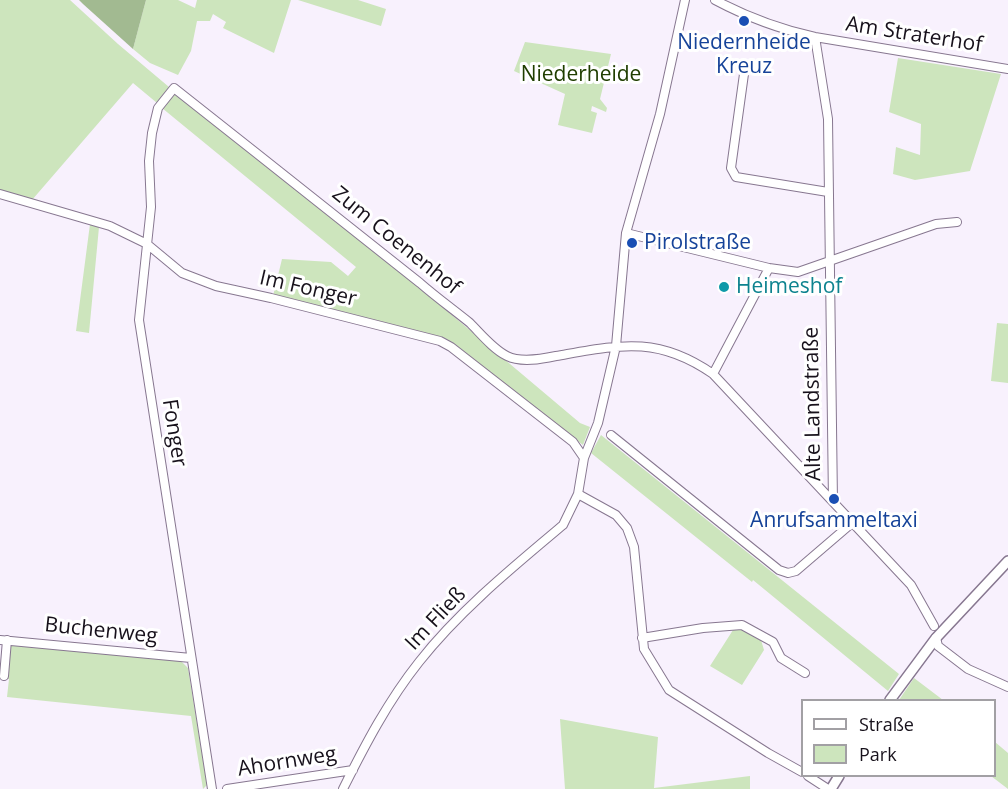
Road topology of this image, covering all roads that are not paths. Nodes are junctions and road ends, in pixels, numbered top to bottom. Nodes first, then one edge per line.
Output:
1 (685, 0) edge
2 (715, 0) edge
3 (815, 37) junction
4 (1008, 69) edge
5 (744, 74) dead end
6 (174, 88) joint
7 (828, 192) junction
8 (0, 194) edge
9 (957, 222) dead end
10 (626, 233) junction
11 (147, 244) junction
12 (829, 262) junction
13 (769, 268) junction
14 (616, 346) junction
15 (713, 374) junction
16 (611, 435) dead end
17 (584, 458) junction
18 (578, 494) junction
19 (833, 502) junction
20 (852, 523) junction
21 (1008, 561) edge
22 (934, 626) dead end
23 (642, 638) junction
24 (936, 638) junction
25 (3, 640) edge
26 (191, 658) junction
27 (805, 673) dead end
28 (4, 676) dead end
29 (1008, 687) edge
30 (891, 699) edge
31 (353, 770) junction
32 (801, 771) edge
33 (810, 777) edge
34 (212, 789) edge
35 (227, 789) edge
36 (344, 789) edge
37 (830, 789) edge

1 - 10 street
2 - 3 street
3 - 4 street, Am Straterhof
3 - 7 street, Alte Landstraße
5 - 7 street
6 - 11 street, Fonger
6 - 14 street, Zum Coenenhof
7 - 12 street, Alte Landstraße
8 - 11 street, Im Fonger
9 - 12 street
10 - 13 street
10 - 14 street
11 - 17 street, Im Fonger
11 - 26 street, Fonger
12 - 13 street
12 - 19 street, Alte Landstraße
13 - 15 street
14 - 15 street
14 - 17 street
15 - 19 street
16 - 20 street
17 - 18 street
18 - 23 street
18 - 31 street, Im Fließ
19 - 20 street, Alte Landstraße
20 - 22 street, Alte Landstraße
21 - 24 street
23 - 27 street
23 - 32 street
24 - 29 street
24 - 30 street
25 - 26 street, Buchenweg
25 - 28 street, Buchenweg
26 - 34 street, Fonger
31 - 35 street, Ahornweg
31 - 36 street, Im Fließ
33 - 37 street

